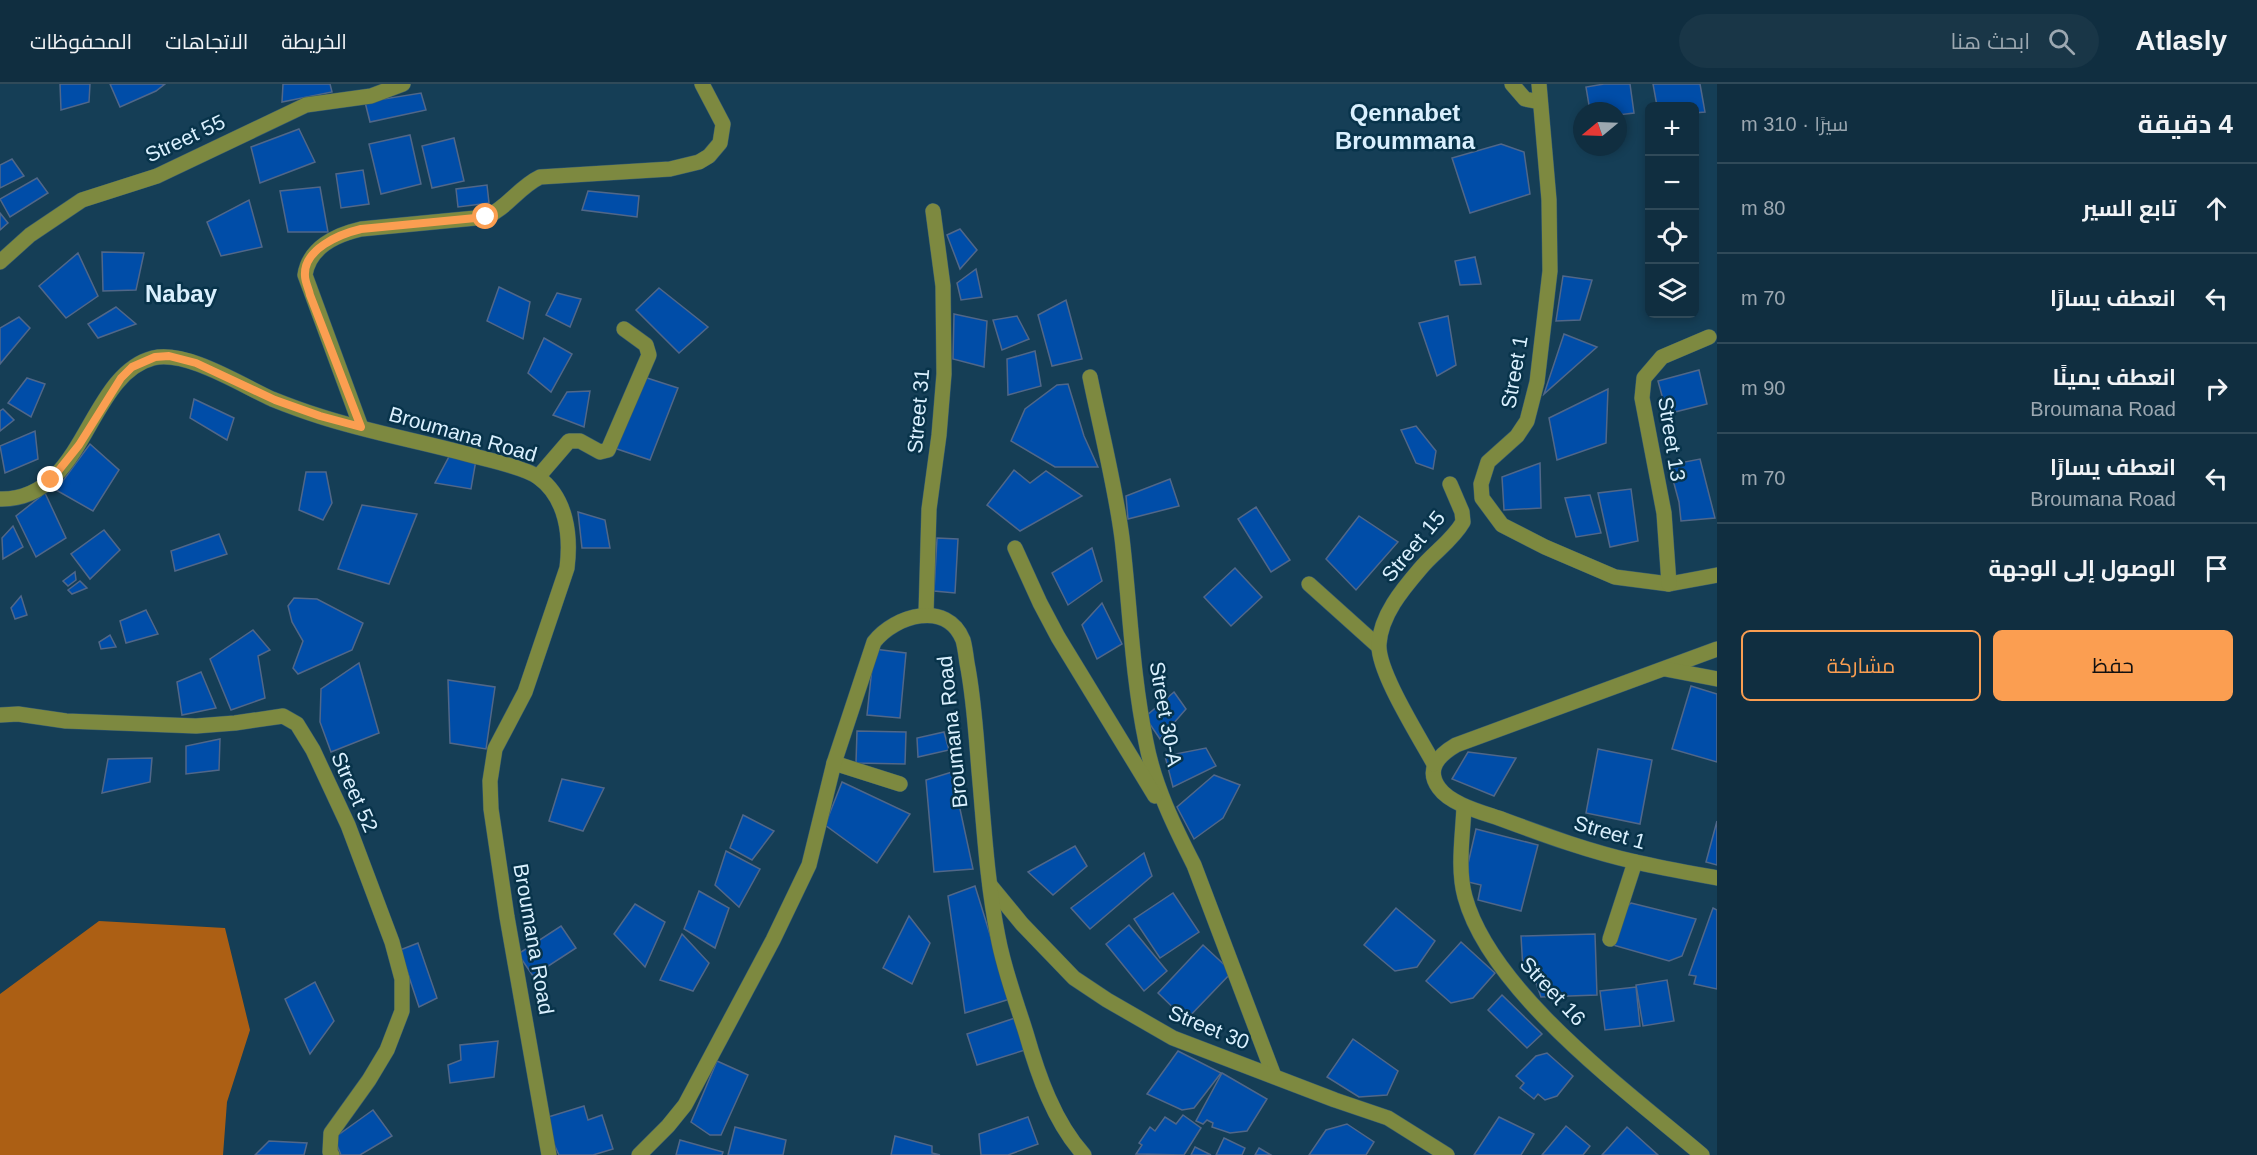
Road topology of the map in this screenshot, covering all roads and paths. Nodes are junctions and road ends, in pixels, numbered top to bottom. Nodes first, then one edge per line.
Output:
1 (404, 84) edge
2 (702, 84) edge
3 (1512, 84) edge
4 (1539, 84) edge
5 (1540, 102) junction
6 (933, 211) dead end
7 (0, 262) edge
8 (624, 329) dead end
9 (1709, 337) dead end
10 (1090, 377) dead end
11 (361, 427) junction
12 (538, 477) junction
13 (1450, 484) dead end
14 (0, 500) edge
15 (1015, 548) dead end
16 (1717, 575) edge
17 (1309, 584) dead end
18 (1669, 584) junction
19 (926, 614) junction
20 (1378, 646) junction
21 (1717, 650) edge
22 (1665, 669) junction
23 (1717, 680) edge
24 (0, 715) edge
25 (834, 763) junction
26 (1434, 764) junction
27 (900, 784) dead end
28 (1464, 806) junction
29 (1177, 832) junction
30 (1635, 862) junction
31 (1717, 878) edge
32 (990, 885) junction
33 (1610, 939) dead end
34 (1274, 1076) junction
35 (1085, 1153) edge
36 (332, 1155) edge
37 (549, 1155) edge
38 (639, 1155) edge
39 (1447, 1155) edge
40 (1702, 1155) edge

1 - 7 street, Street 55
2 - 11 street
3 - 5 street
4 - 5 street, Street 1
5 - 18 street, Street 1
6 - 19 street, Street 31
8 - 12 street
9 - 18 street, Street 13
10 - 29 street, Street 30-A
11 - 12 street, Broumana Road
11 - 14 street, Broumana Road
12 - 37 street, Broumana Road
13 - 20 street, Street 15
15 - 29 street
16 - 18 street, Street 1
17 - 20 street
19 - 25 street
19 - 32 street, Broumana Road
20 - 26 street
21 - 22 street
22 - 23 street
22 - 26 street
24 - 36 street, Street 52
25 - 27 street
25 - 38 street
26 - 28 street, Street 1
28 - 30 street, Street 1
28 - 40 street, Street 16
29 - 34 street, Street 30-A
30 - 31 street, Street 1
30 - 33 street
32 - 34 street, Street 30
32 - 35 street, Broumana Road
34 - 39 street, Street 30

